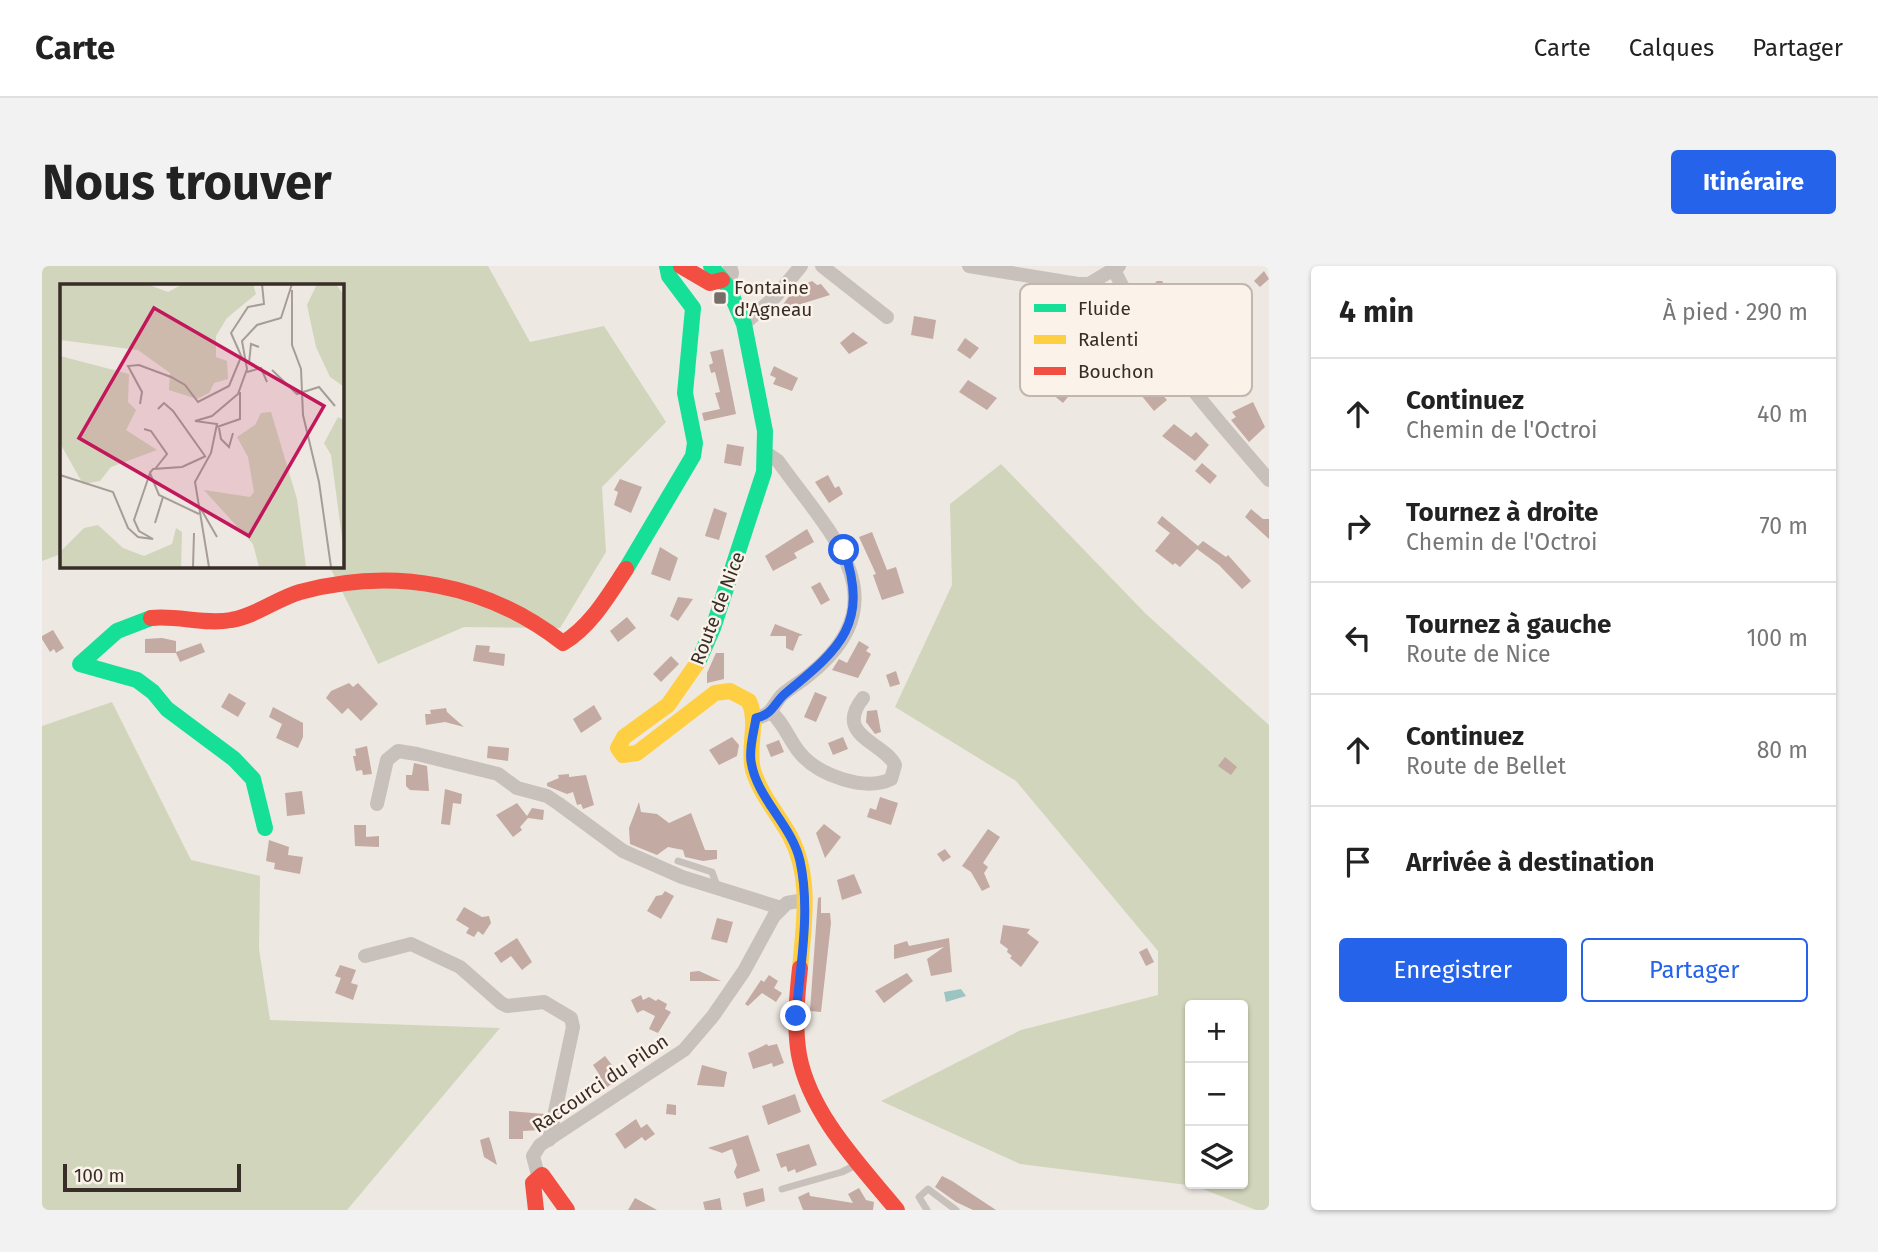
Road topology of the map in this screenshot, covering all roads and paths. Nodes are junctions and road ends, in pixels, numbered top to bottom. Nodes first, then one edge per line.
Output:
1 (667, 266) edge
2 (681, 266) edge
3 (711, 266) edge
4 (801, 266) edge
5 (822, 266) edge
6 (969, 266) edge
7 (1115, 267) edge
8 (727, 278) edge
9 (1123, 284) edge
10 (887, 317) dead end
11 (744, 324) junction
12 (1199, 396) edge
13 (765, 452) junction
14 (1269, 480) edge
15 (863, 698) dead end
16 (772, 713) junction
17 (756, 718) junction
18 (377, 804) dead end
19 (265, 828) dead end
20 (678, 861) dead end
21 (717, 886) junction
22 (804, 900) junction
23 (781, 908) junction
24 (365, 956) dead end
25 (549, 1140) junction
26 (860, 1163) junction
27 (538, 1175) junction
28 (782, 1189) dead end
29 (536, 1210) edge
30 (567, 1210) edge
31 (897, 1210) edge
32 (927, 1210) edge
33 (956, 1210) edge

1 - 19 street
2 - 8 street
3 - 8 street, Route de Nice
4 - 11 street
5 - 10 street
6 - 7 street
7 - 9 street
8 - 11 street, Route de Nice
11 - 13 street, Route de Nice
12 - 14 street
13 - 16 street
13 - 17 street, Route de Nice
15 - 16 street
16 - 17 street
17 - 22 street
18 - 21 street
20 - 21 lane
21 - 23 street
22 - 23 street
22 - 26 street
23 - 25 street, Raccourci du Pilon
24 - 25 street
25 - 27 street, Raccourci du Pilon
26 - 28 lane
26 - 31 street
27 - 29 street
27 - 30 street
32 - 33 lane

